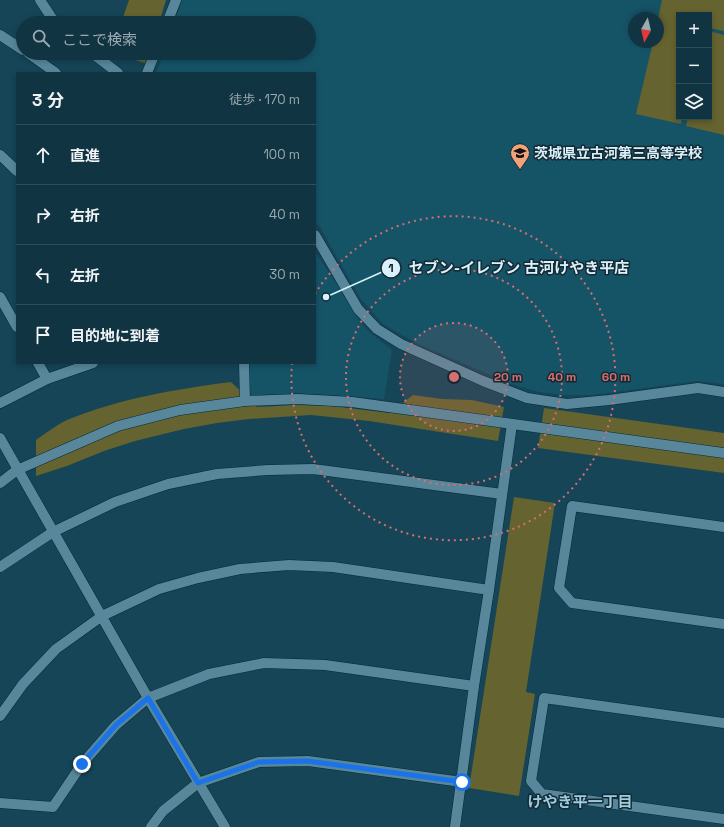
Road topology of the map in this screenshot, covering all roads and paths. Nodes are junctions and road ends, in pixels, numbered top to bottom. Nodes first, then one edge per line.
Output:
1 (40, 0) edge
2 (176, 0) edge
3 (50, 16) edge
4 (170, 16) edge
5 (0, 35) edge
6 (16, 45) edge
7 (38, 60) edge
8 (101, 60) edge
9 (152, 60) edge
10 (55, 72) edge
11 (117, 72) edge
12 (147, 72) edge
13 (0, 155) edge
14 (16, 170) edge
15 (316, 237) edge
16 (0, 298) edge
17 (16, 325) edge
18 (39, 364) edge
19 (90, 364) edge
20 (244, 364) edge
21 (47, 379) junction
22 (724, 392) edge
23 (245, 401) junction
24 (0, 403) edge
25 (512, 424) junction
26 (0, 438) edge
27 (724, 453) edge
28 (17, 470) junction
29 (0, 482) edge
30 (502, 494) junction
31 (724, 527) edge
32 (53, 532) junction
33 (0, 567) edge
34 (489, 590) junction
35 (102, 616) junction
36 (724, 624) edge
37 (474, 686) junction
38 (148, 698) junction
39 (0, 716) edge
40 (724, 723) edge
41 (462, 782) junction
42 (198, 783) junction
43 (0, 803) edge
44 (724, 819) edge
45 (151, 827) edge
46 (225, 827) edge
47 (455, 827) edge

1 - 3 street
2 - 4 street
5 - 6 street
7 - 10 street
8 - 11 street
9 - 12 street
13 - 14 street
15 - 22 street
16 - 17 street
18 - 21 street
19 - 21 street
20 - 23 street
21 - 24 street
23 - 25 street
23 - 28 street
25 - 27 street
25 - 30 street
26 - 28 street
28 - 29 street
28 - 32 street
30 - 32 street
30 - 34 street
31 - 36 street
32 - 33 street
32 - 35 street
34 - 35 street
34 - 37 street
35 - 38 street
35 - 39 street
37 - 38 street
37 - 41 street
38 - 42 street
38 - 43 street
40 - 44 street
41 - 42 street
41 - 47 street
42 - 45 street
42 - 46 street

